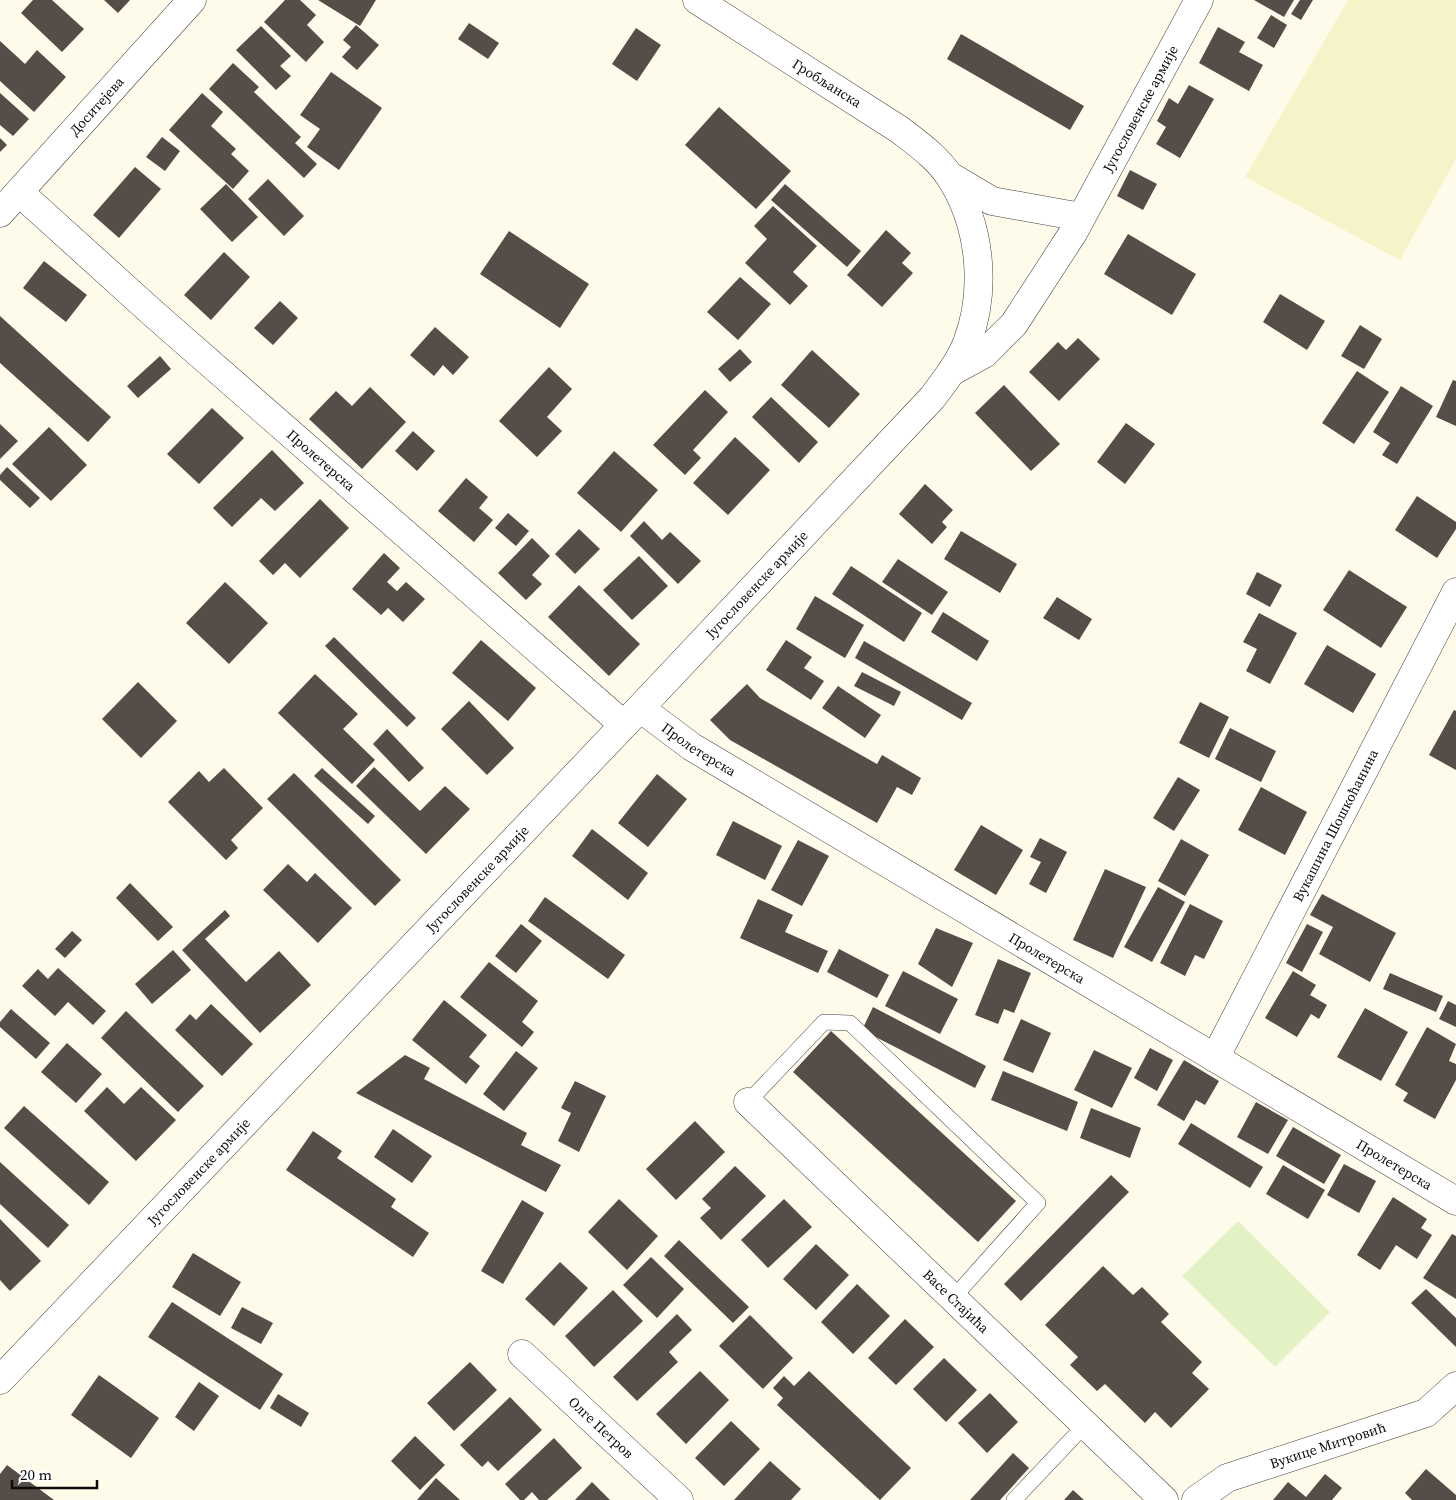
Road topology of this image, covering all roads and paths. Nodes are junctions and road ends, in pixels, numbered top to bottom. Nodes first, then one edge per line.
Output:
1 (192, 0) edge
2 (697, 0) edge
3 (1198, 0) edge
4 (950, 176) junction
5 (19, 192) junction
6 (0, 213) edge
7 (1081, 217) junction
8 (951, 372) junction
9 (1456, 592) edge
10 (632, 717) junction
11 (1215, 1058) junction
12 (748, 1102) joint
13 (1456, 1201) edge
14 (954, 1297) junction
15 (522, 1354) dead end
16 (0, 1380) edge
17 (1456, 1386) edge
18 (1085, 1424) junction
19 (679, 1500) edge
20 (1014, 1500) edge
21 (1164, 1500) edge
22 (1196, 1500) edge

1 - 5 street, Доситејева
2 - 4 street, Гробљанска
3 - 7 street, Југословенске армије
4 - 7 street
4 - 8 street, Југословенске армије
5 - 6 street, Доситејева
5 - 10 street, Пролетерска
7 - 8 street, Југословенске армије
8 - 10 street, Југословенске армије
9 - 11 street, Вукашина Шошкоћанина
10 - 11 street, Пролетерска
10 - 16 street, Југословенске армије
11 - 13 street, Пролетерска
12 - 14 street, Васе Стајића
12 - 14 lane
14 - 18 street, Васе Стајића
15 - 19 street, Олге Петров
17 - 22 street, Вукице Митровић
18 - 20 lane
18 - 21 street, Васе Стајића

